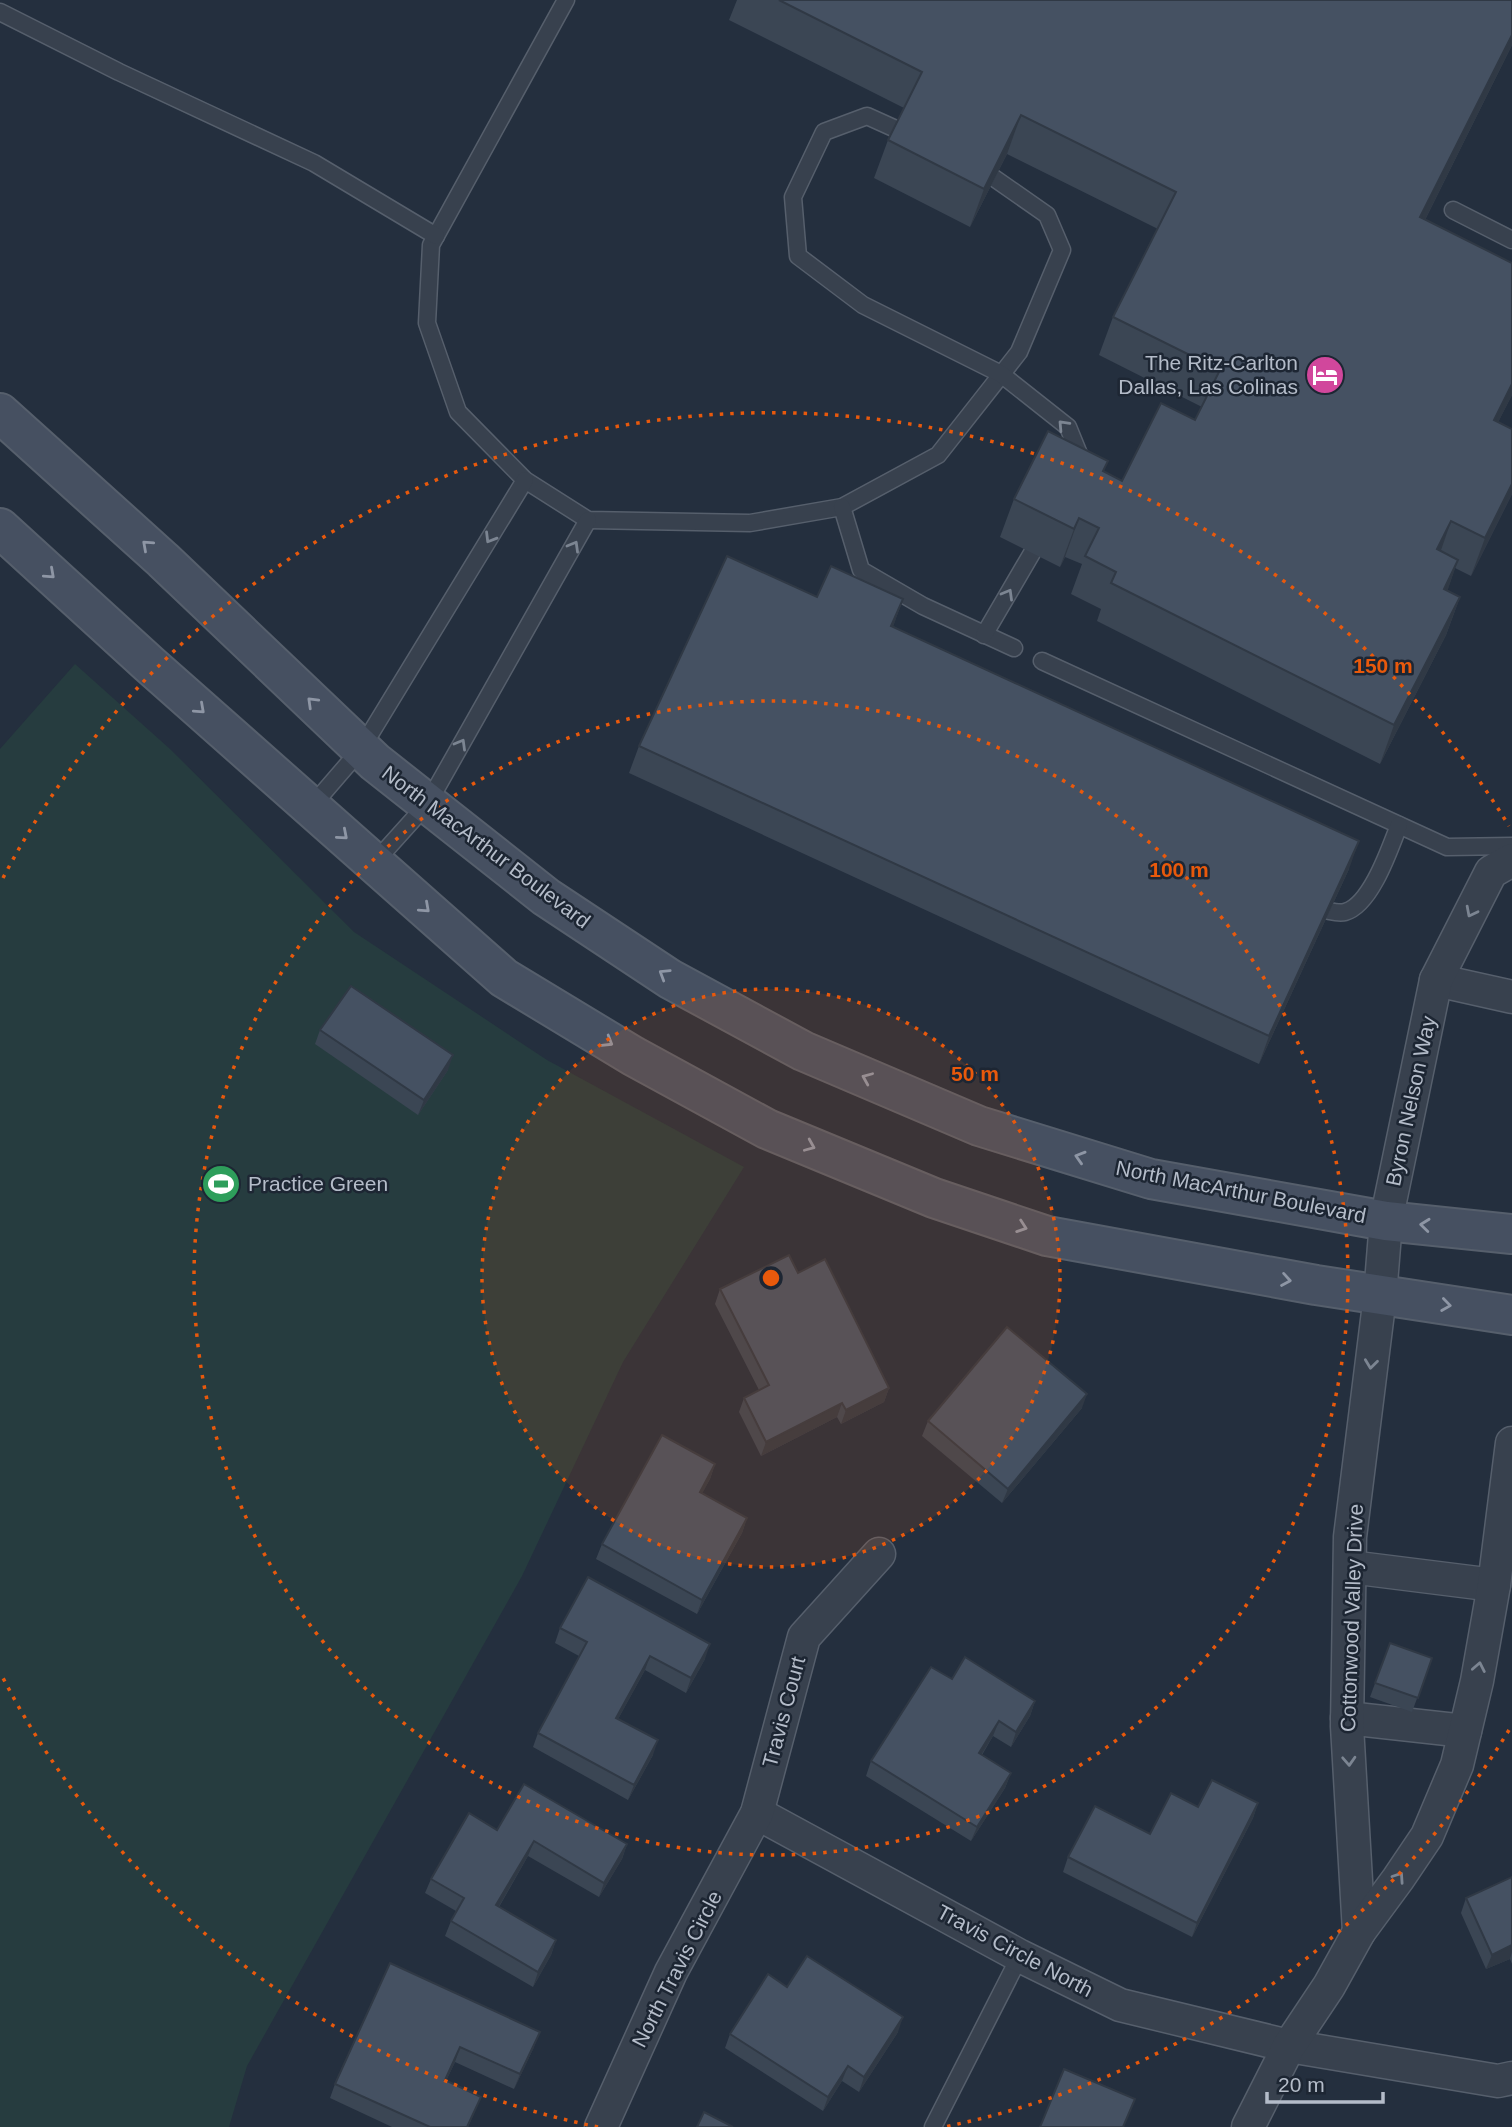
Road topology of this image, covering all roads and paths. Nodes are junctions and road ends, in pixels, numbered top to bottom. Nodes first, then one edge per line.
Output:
1 (563, 1) edge
2 (0, 12) edge
3 (898, 130) edge
4 (995, 178) edge
5 (1453, 210) dead end
6 (436, 236) junction
7 (1512, 240) edge
8 (1001, 374) junction
9 (0, 413) edge
10 (1071, 475) edge
11 (526, 480) junction
12 (842, 507) junction
13 (588, 520) junction
14 (0, 528) edge
15 (1032, 553) edge
16 (984, 635) junction
17 (1014, 648) dead end
18 (1042, 661) dead end
19 (361, 749) junction
20 (428, 803) junction
21 (311, 807) junction
22 (1399, 825) junction
23 (1512, 846) edge
24 (1512, 860) edge
25 (374, 863) junction
26 (1329, 911) edge
27 (1436, 981) junction
28 (1512, 997) edge
29 (1386, 1221) junction
30 (1512, 1234) edge
31 (1380, 1296) junction
32 (1512, 1315) edge
33 (1512, 1443) edge
34 (879, 1554) dead end
35 (1350, 1567) junction
36 (1494, 1585) junction
37 (1347, 1718) junction
38 (1465, 1731) junction
39 (757, 1813) junction
40 (1359, 1933) junction
41 (1020, 1956) junction
42 (1289, 2046) junction
43 (1512, 2078) edge
44 (601, 2127) edge
45 (933, 2127) edge
46 (1248, 2127) edge

1 - 6 lane
2 - 6 lane
3 - 8 lane
4 - 8 lane
5 - 7 lane
6 - 11 lane
10 -> 8 lane
8 - 12 lane
19 -> 9 main road, North MacArthur Boulevard
11 - 13 lane
11 -> 19 lane
12 - 13 lane
12 - 16 lane
20 -> 13 lane
14 -> 21 main road
16 -> 15 lane
16 - 17 lane
18 - 22 lane
19 - 20 main road, North MacArthur Boulevard
19 - 21 lane
20 - 25 lane
29 -> 20 main road, North MacArthur Boulevard
21 -> 25 main road
22 - 23 lane
22 - 26 lane
24 -> 27 street, Byron Nelson Way
25 -> 31 main road
27 - 28 street
27 - 29 street, Byron Nelson Way
30 -> 29 main road, North MacArthur Boulevard
29 - 31 street, Cottonwood Valley Drive
31 -> 32 main road
31 -> 35 street, Cottonwood Valley Drive
33 - 36 street
34 - 39 street, Travis Court
35 - 36 street
35 - 37 street, Cottonwood Valley Drive
38 -> 36 street
37 - 38 street
37 -> 40 street, Cottonwood Valley Drive
40 -> 38 street
39 - 41 street, Travis Circle North
39 - 44 street, North Travis Circle
40 - 42 street
41 - 42 street, Travis Circle North
41 - 45 lane
42 - 43 street, Travis Circle North
42 - 46 street

